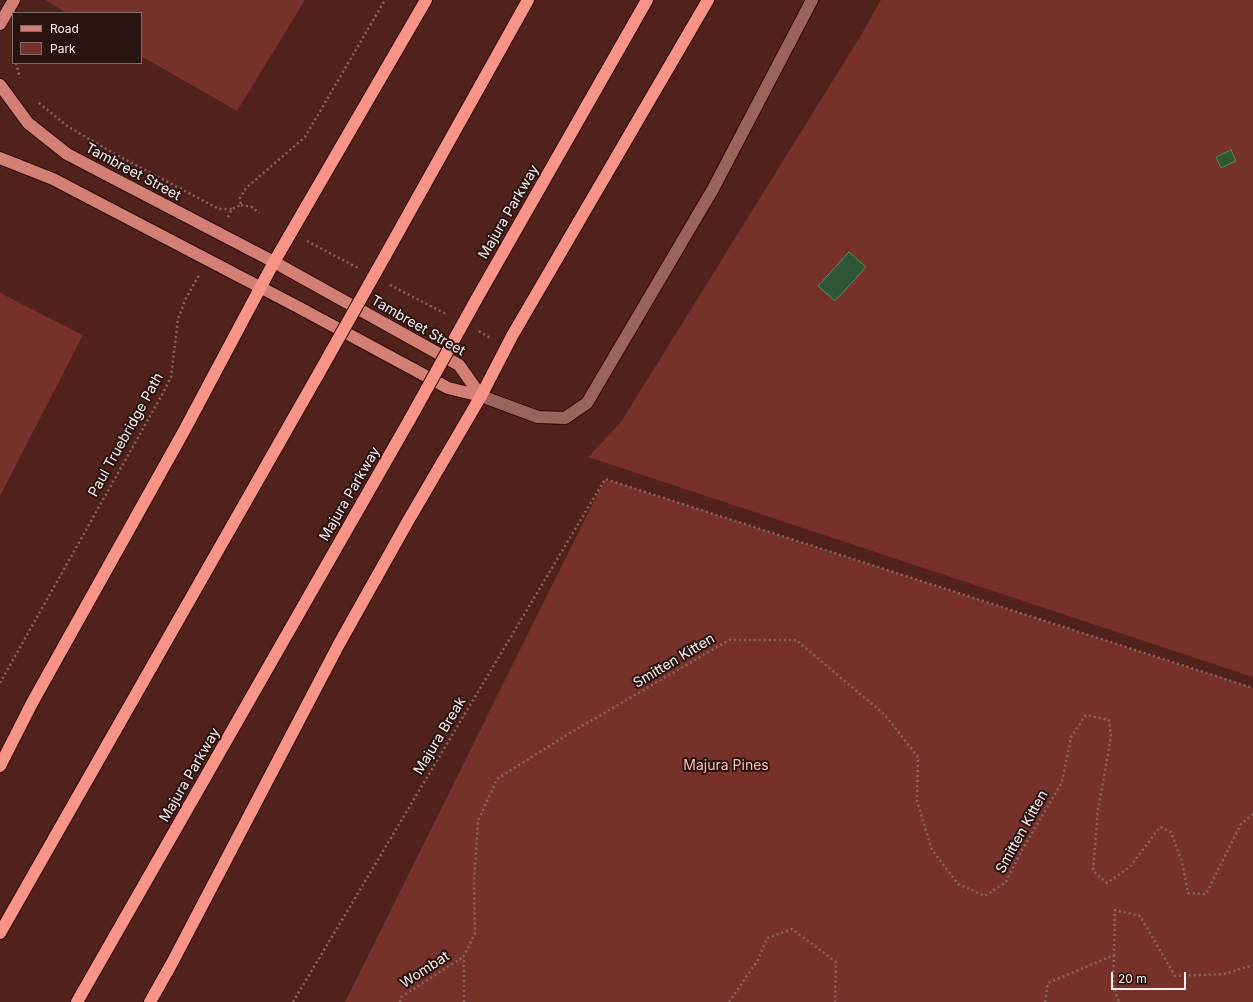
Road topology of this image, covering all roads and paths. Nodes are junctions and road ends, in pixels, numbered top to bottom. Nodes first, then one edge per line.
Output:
1 (14, 0) edge
2 (385, 0) edge
3 (426, 0) edge
4 (528, 0) edge
5 (647, 0) edge
6 (708, 0) edge
7 (812, 0) edge
8 (0, 24) edge
9 (16, 64) edge
10 (24, 84) dead end
11 (0, 85) edge
12 (36, 100) dead end
13 (0, 158) edge
14 (241, 205) junction
15 (232, 209) junction
16 (259, 213) dead end
17 (220, 235) junction
18 (307, 241) dead end
19 (206, 260) junction
20 (274, 262) junction
21 (362, 270) dead end
22 (390, 284) dead end
23 (260, 289) junction
24 (452, 317) dead end
25 (472, 328) dead end
26 (493, 339) dead end
27 (481, 396) junction
28 (0, 683) edge
29 (1253, 688) edge
30 (0, 766) edge
31 (1253, 814) edge
32 (0, 932) edge
33 (1114, 954) junction
34 (464, 956) junction
35 (1253, 965) edge
36 (77, 1002) edge
37 (150, 1002) edge
38 (293, 1002) edge
39 (400, 1002) edge
40 (464, 1002) edge
41 (729, 1002) edge
42 (835, 1002) edge
43 (1045, 1002) edge
44 (1119, 1002) edge

1 - 8 main road
2 - 14 path
3 - 20 highway
4 - 32 highway, bridge
5 - 36 highway, Majura Parkway, bridge
6 - 27 highway
7 - 27 lane
9 - 10 path
11 - 17 main road, Tambreet Street
12 - 15 path
13 - 19 main road
14 - 15 path
14 - 16 path
15 - 17 path
17 - 20 main road, Tambreet Street
18 - 21 path
19 - 23 main road
19 - 28 path, Paul Truebridge Path
20 - 23 highway
20 - 27 main road, Tambreet Street
22 - 24 path
23 - 27 main road
23 - 30 highway
25 - 26 path
27 - 37 highway
29 - 38 path, Majura Break
31 - 34 path, Smitten Kitten
33 - 35 path
33 - 43 path
33 - 44 path
34 - 39 path, Wombat
34 - 40 path
41 - 42 path

